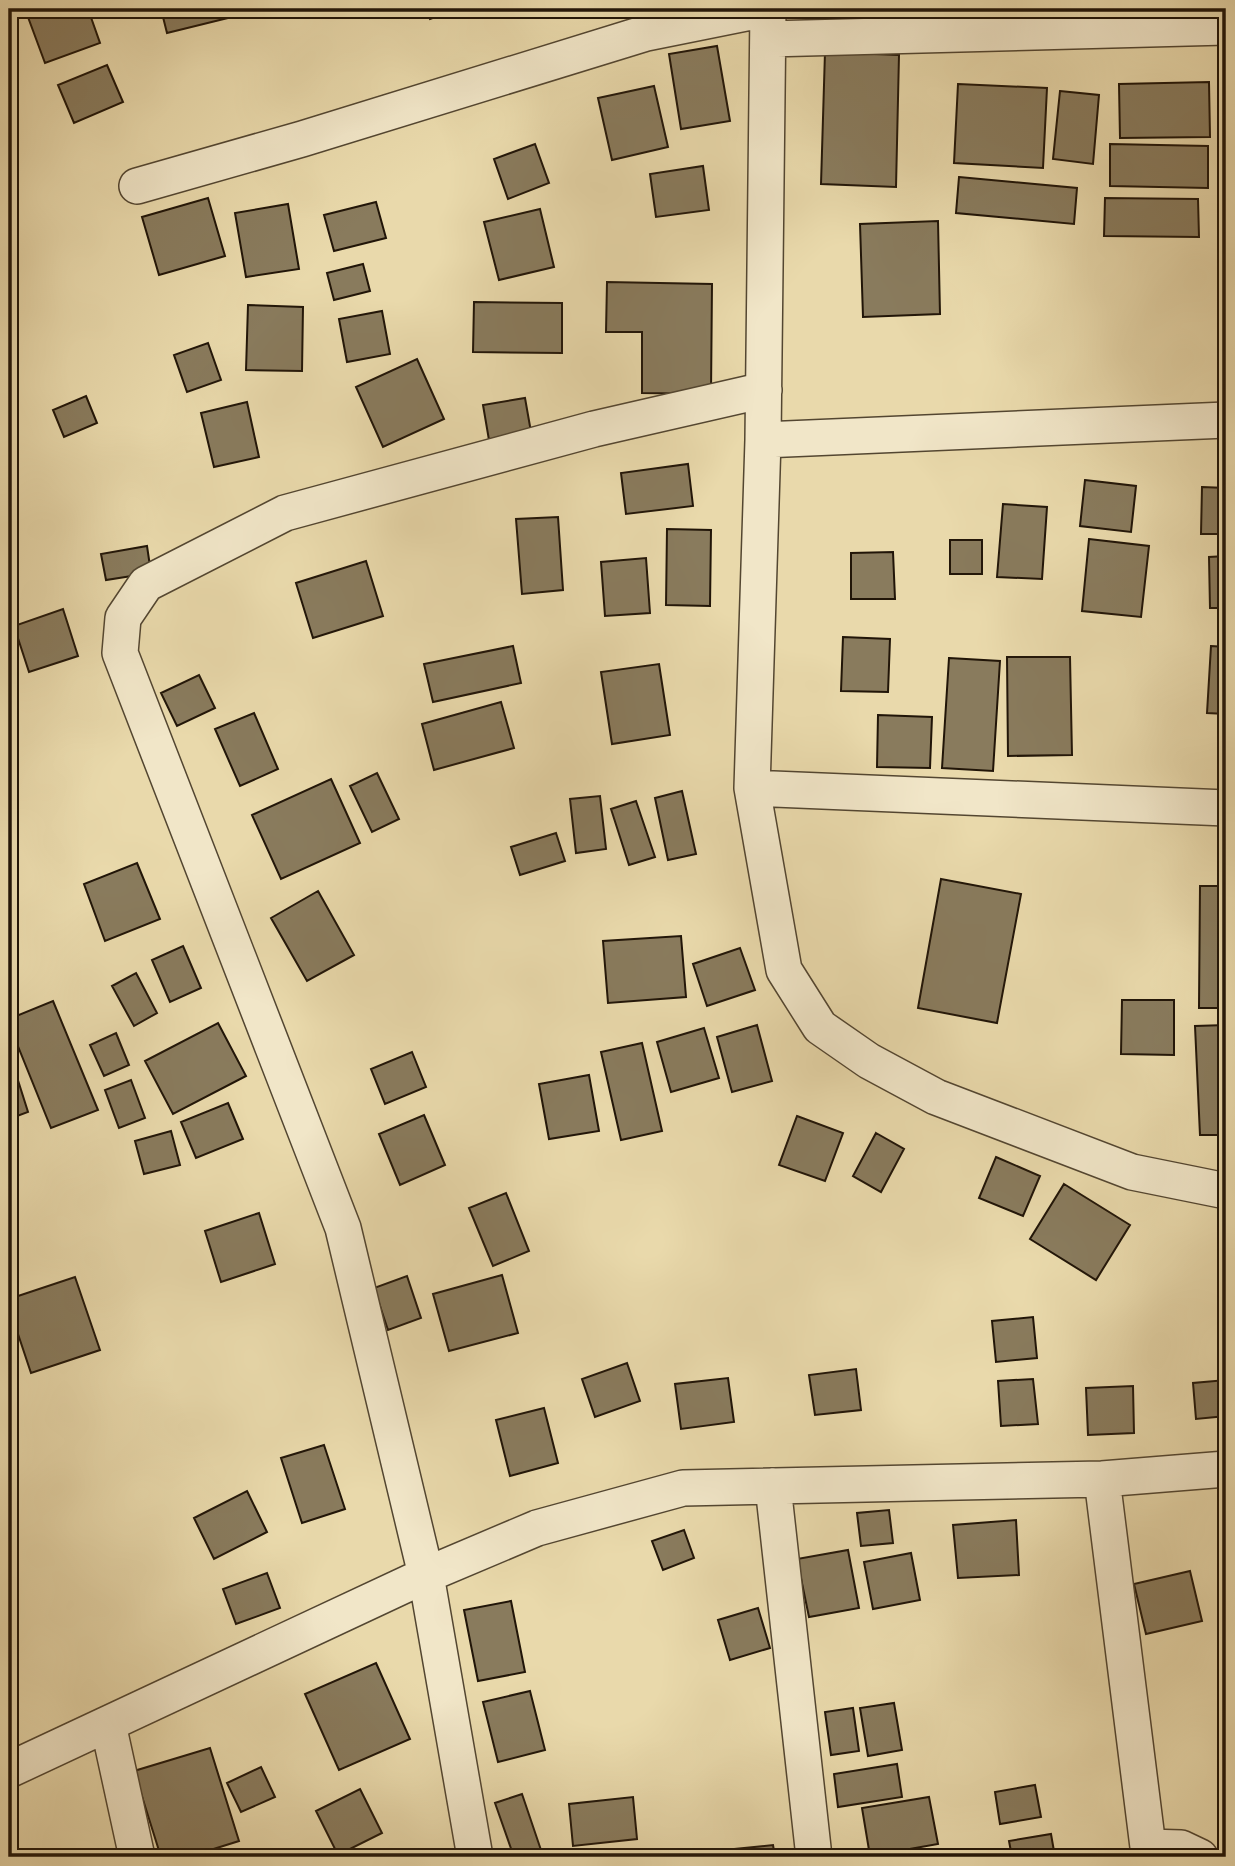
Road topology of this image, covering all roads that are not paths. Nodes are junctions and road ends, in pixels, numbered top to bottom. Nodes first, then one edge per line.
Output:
1 (767, 19) edge
2 (1226, 27) edge
3 (137, 187) dead end
4 (764, 390) junction
5 (1226, 420) edge
6 (763, 440) junction
7 (752, 788) junction
8 (1226, 807) edge
9 (1226, 1191) edge
10 (1226, 1469) edge
11 (1102, 1479) junction
12 (773, 1486) junction
13 (426, 1575) junction
14 (108, 1724) junction
15 (9, 1770) edge
16 (1144, 1852) edge
17 (137, 1857) edge
18 (475, 1857) edge
19 (814, 1857) edge
20 (1200, 1857) edge

1 - 2 street
1 - 3 street
1 - 4 street
4 - 6 street
4 - 13 street
5 - 6 street
6 - 7 street
7 - 8 street
7 - 9 street
10 - 11 street
11 - 12 street
11 - 16 street
12 - 13 street
12 - 19 street
13 - 14 street
13 - 18 street
14 - 15 street
14 - 17 street
16 - 20 street

